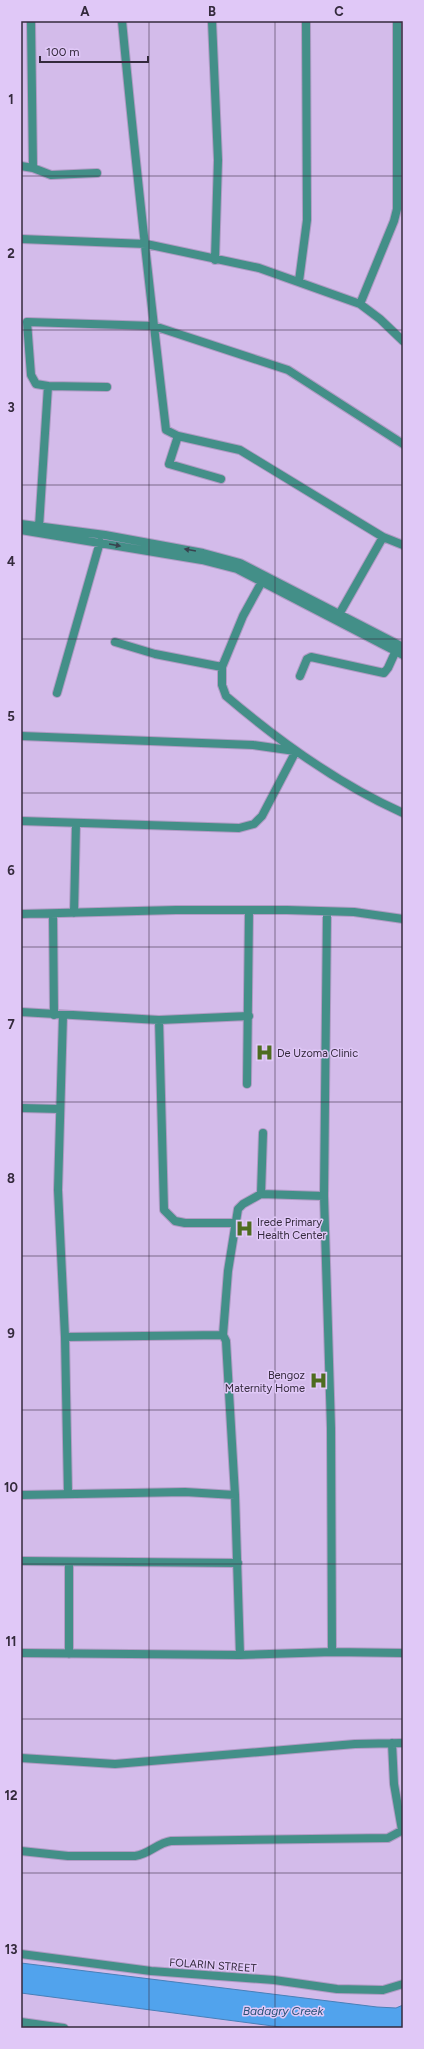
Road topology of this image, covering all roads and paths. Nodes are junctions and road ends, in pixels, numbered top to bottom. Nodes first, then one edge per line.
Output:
1 (31, 21) edge
2 (122, 21) edge
3 (212, 21) edge
4 (306, 21) edge
5 (397, 21) edge
6 (21, 166) edge
7 (33, 168) junction
8 (97, 173) dead end
9 (21, 239) edge
10 (146, 244) junction
11 (215, 260) junction
12 (299, 281) junction
13 (360, 304) junction
14 (24, 322) edge
15 (154, 326) junction
16 (403, 341) edge
17 (48, 386) junction
18 (107, 387) dead end
19 (178, 436) junction
20 (403, 444) edge
21 (221, 478) dead end
22 (21, 524) edge
23 (39, 527) junction
24 (21, 530) edge
25 (383, 536) junction
26 (100, 542) junction
27 (403, 544) edge
28 (264, 578) junction
29 (338, 616) junction
30 (115, 642) dead end
31 (400, 649) edge
32 (222, 667) junction
33 (300, 676) dead end
34 (57, 693) dead end
35 (21, 736) edge
36 (296, 751) junction
37 (403, 813) edge
38 (21, 821) edge
39 (76, 823) junction
40 (249, 910) junction
41 (327, 912) junction
42 (74, 913) junction
43 (21, 914) edge
44 (53, 914) junction
45 (403, 919) edge
46 (21, 1012) edge
47 (54, 1015) junction
48 (63, 1016) junction
49 (249, 1016) junction
50 (159, 1020) junction
51 (247, 1084) dead end
52 (21, 1108) edge
53 (60, 1109) junction
54 (263, 1133) dead end
55 (261, 1194) junction
56 (324, 1196) junction
57 (235, 1223) junction
58 (223, 1335) junction
59 (65, 1337) junction
60 (68, 1494) junction
61 (21, 1495) edge
62 (235, 1495) junction
63 (21, 1561) edge
64 (69, 1562) junction
65 (238, 1563) junction
66 (332, 1652) junction
67 (21, 1653) edge
68 (403, 1653) edge
69 (69, 1654) junction
70 (240, 1655) junction
71 (392, 1743) junction
72 (403, 1743) edge
73 (21, 1758) edge
74 (402, 1830) edge
75 (21, 1851) edge
76 (21, 1954) edge
77 (403, 1984) edge
78 (21, 2022) edge
79 (64, 2028) edge

1 - 7 street
2 - 10 street
3 - 11 street
4 - 12 street
5 - 13 street
6 - 7 street
7 - 8 street
9 - 10 street
10 - 11 street
10 - 15 street
11 - 12 street
12 - 13 street
13 - 16 street
14 - 15 street
14 - 17 street
15 - 19 street
15 - 20 street
17 - 18 street
17 - 23 street
19 - 21 street
19 - 25 street
22 - 23 street
28 -> 23 street
24 - 26 street
25 - 27 street
25 - 29 street
26 -> 28 street
26 - 34 street
28 - 29 street
28 - 32 street
29 - 31 street
30 - 32 street
31 - 33 street
32 - 36 street
35 - 36 street
36 - 37 street
36 - 39 street
38 - 39 street
39 - 42 street
40 - 41 street
40 - 42 street
40 - 49 street
41 - 45 street
41 - 56 street
42 - 44 street
43 - 44 street
44 - 47 street
46 - 47 street
47 - 48 street
48 - 50 street
48 - 53 street
49 - 50 street
49 - 51 street
50 - 57 street
52 - 53 street
53 - 59 street
54 - 55 street
55 - 56 street
55 - 57 street
56 - 66 street
57 - 58 street
58 - 59 street
58 - 62 street
59 - 60 street
60 - 61 street
60 - 62 street
62 - 65 street
63 - 64 street
64 - 65 street
64 - 69 street
65 - 70 street
66 - 68 street
66 - 70 street
67 - 69 street
69 - 70 street
71 - 72 street
71 - 73 street
71 - 74 street
74 - 75 street
76 - 77 street, FOLARIN STREET
78 - 79 street

